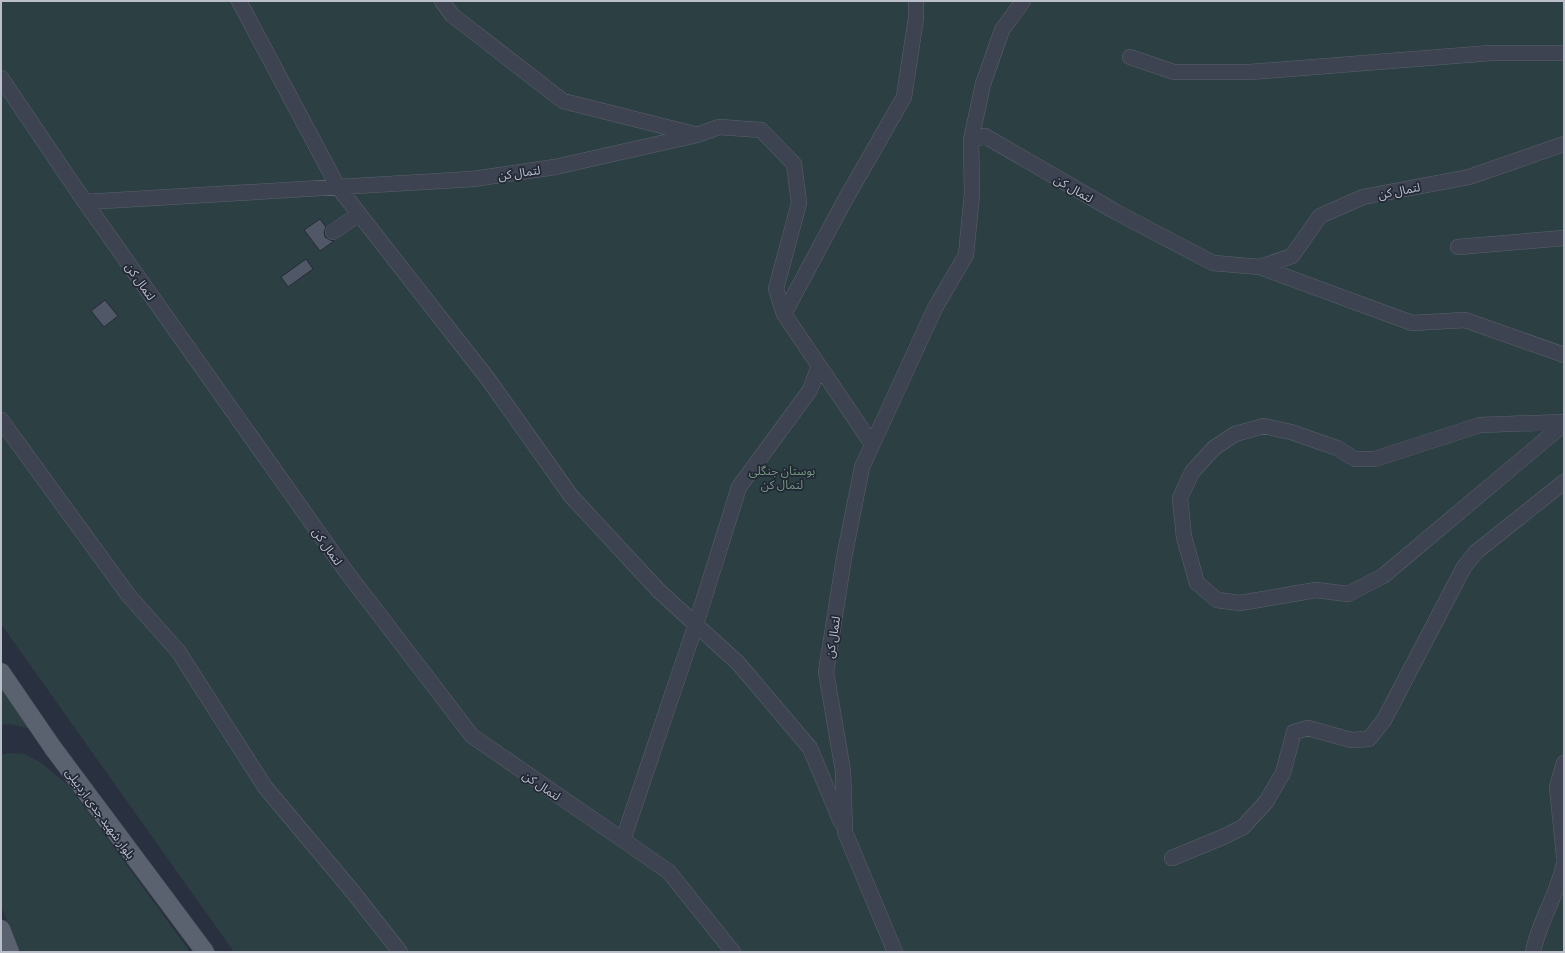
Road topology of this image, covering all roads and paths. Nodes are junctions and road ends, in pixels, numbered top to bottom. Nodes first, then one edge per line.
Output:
1 (239, 1) edge
2 (442, 1) edge
3 (916, 1) edge
4 (1023, 1) edge
5 (1564, 53) edge
6 (1130, 57) dead end
7 (1, 78) edge
8 (697, 134) junction
9 (971, 140) junction
10 (1564, 144) edge
11 (338, 187) junction
12 (85, 202) junction
13 (359, 214) junction
14 (333, 232) dead end
15 (1564, 238) edge
16 (1458, 247) dead end
17 (1260, 267) junction
18 (784, 314) junction
19 (1564, 355) edge
20 (819, 366) junction
21 (1, 420) edge
22 (1564, 423) edge
23 (872, 444) junction
24 (1564, 482) edge
25 (696, 624) junction
26 (1, 672) edge
27 (1564, 763) edge
28 (845, 832) junction
29 (623, 840) junction
30 (1564, 856) edge
31 (1172, 858) dead end
32 (1564, 863) edge
33 (1, 929) edge
34 (10, 952) edge
35 (205, 952) edge
36 (400, 952) edge
37 (733, 952) edge
38 (895, 952) edge
39 (1533, 952) edge

1 - 11 street, لتمال کن
2 - 8 street
3 - 18 street
4 - 9 street
5 - 6 street
7 - 12 street, لتمال کن
8 - 11 street, لتمال کن
8 - 18 street, لتمال کن
9 - 17 street, لتمال کن
9 - 23 street, لتمال کن
10 - 17 street, لتمال کن
11 - 12 street, لتمال کن
11 - 13 street, لتمال کن
12 - 29 street, لتمال کن
13 - 14 street
13 - 25 street, لتمال کن
15 - 16 street
17 - 19 street
18 - 20 street, لتمال کن
20 - 23 street, لتمال کن
20 - 25 street
21 - 36 street
22 - 22 street
23 - 28 street, لتمال کن
24 - 31 street
25 - 28 street, لتمال کن
25 - 29 street
26 - 35 main road, بلوار شهید جدی اردبیلی
27 - 30 street
28 - 38 street, لتمال کن
29 - 37 street, لتمال کن
32 - 39 street
33 - 34 main road

